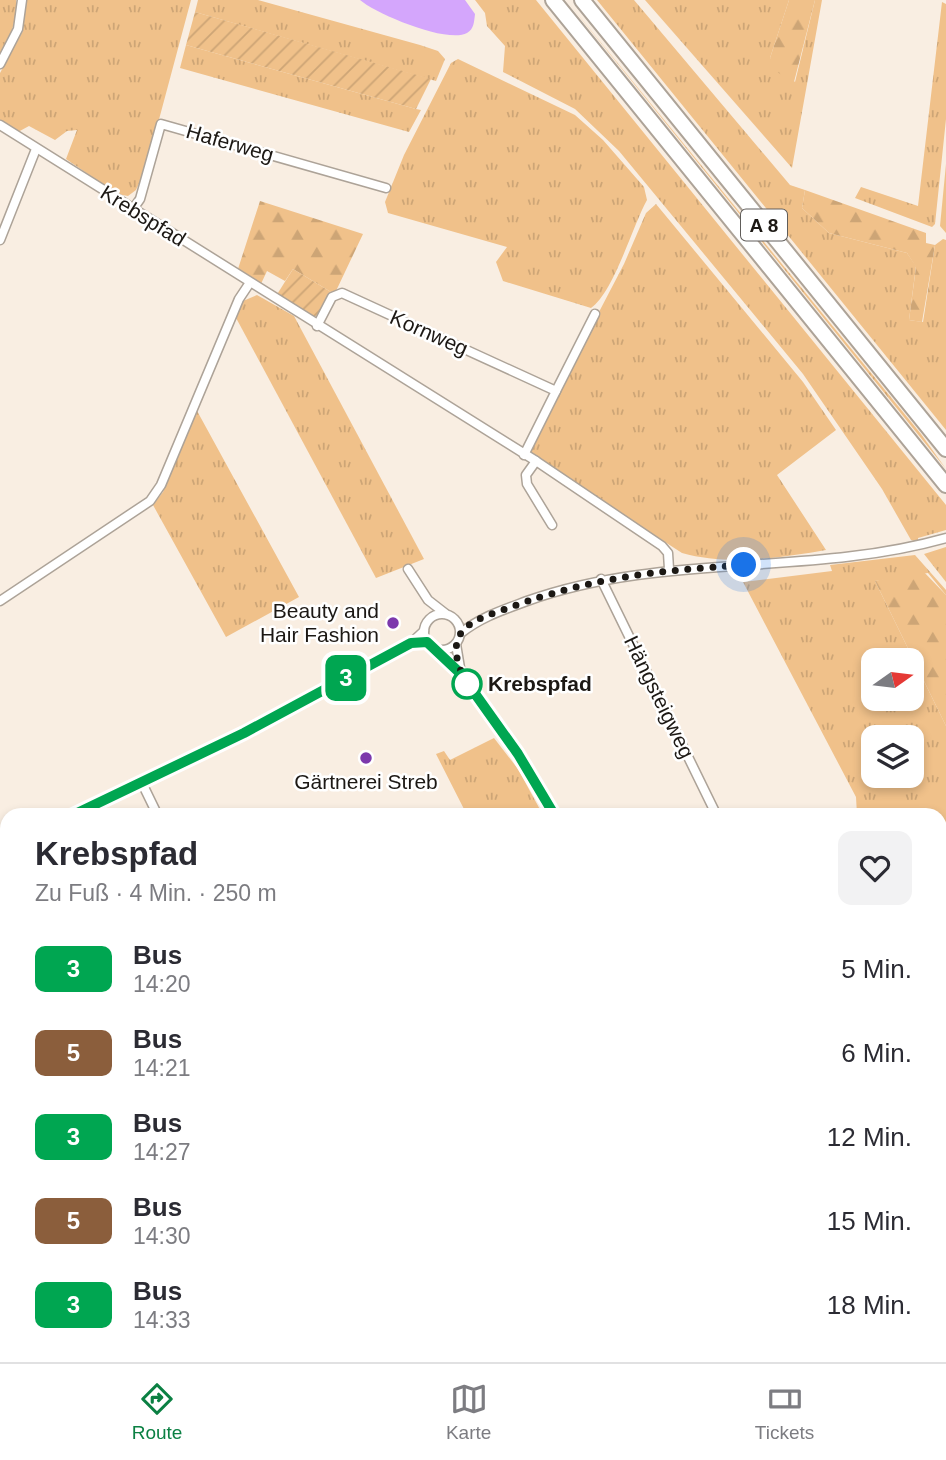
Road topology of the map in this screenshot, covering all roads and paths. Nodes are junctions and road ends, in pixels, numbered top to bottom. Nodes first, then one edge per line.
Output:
1 (22, 0) edge
2 (553, 0) edge
3 (582, 0) edge
4 (0, 64) edge
5 (0, 125) edge
6 (36, 149) junction
7 (386, 188) dead end
8 (134, 209) junction
9 (0, 240) edge
10 (249, 284) junction
11 (595, 314) dead end
12 (317, 326) junction
13 (556, 391) junction
14 (946, 449) edge
15 (524, 455) junction
16 (536, 461) junction
17 (946, 485) edge
18 (552, 525) dead end
19 (942, 539) edge
20 (408, 569) dead end
21 (669, 569) junction
22 (601, 579) junction
23 (428, 600) junction
24 (0, 601) edge
25 (450, 616) junction
26 (429, 619) junction
27 (478, 620) junction
28 (424, 631) junction
29 (461, 634) junction
30 (427, 642) junction
31 (411, 643) junction
32 (456, 644) junction
33 (439, 650) junction
34 (461, 674) junction
35 (141, 781) junction
36 (87, 808) edge
37 (154, 808) edge
38 (550, 808) edge
39 (714, 808) edge

1 - 4 street
2 - 17 highway, A 8
3 - 14 highway, A 8
5 - 6 street, Krebspfad
6 - 8 street, Krebspfad
6 - 9 street
7 - 8 street, Haferweg
8 - 10 street, Krebspfad
10 - 12 street, Krebspfad
10 - 24 street
11 - 13 street
12 - 13 street, Kornweg
12 - 15 street, Krebspfad
13 - 15 street
15 - 16 street, Krebspfad
16 - 18 street
16 - 21 street, Krebspfad
19 - 21 street
20 - 23 street
21 - 22 street
22 - 27 street
22 - 39 street, Hängsteigweg
23 - 25 street
23 - 26 street
25 - 26 street
25 - 27 street
25 - 29 street
26 - 28 street
27 - 29 street
28 - 30 street
28 - 31 street
29 - 32 street
30 - 31 street
30 - 33 street
31 - 35 street
32 - 33 street
32 - 34 street
33 - 34 street
34 - 38 street
35 - 36 street
35 - 37 street

